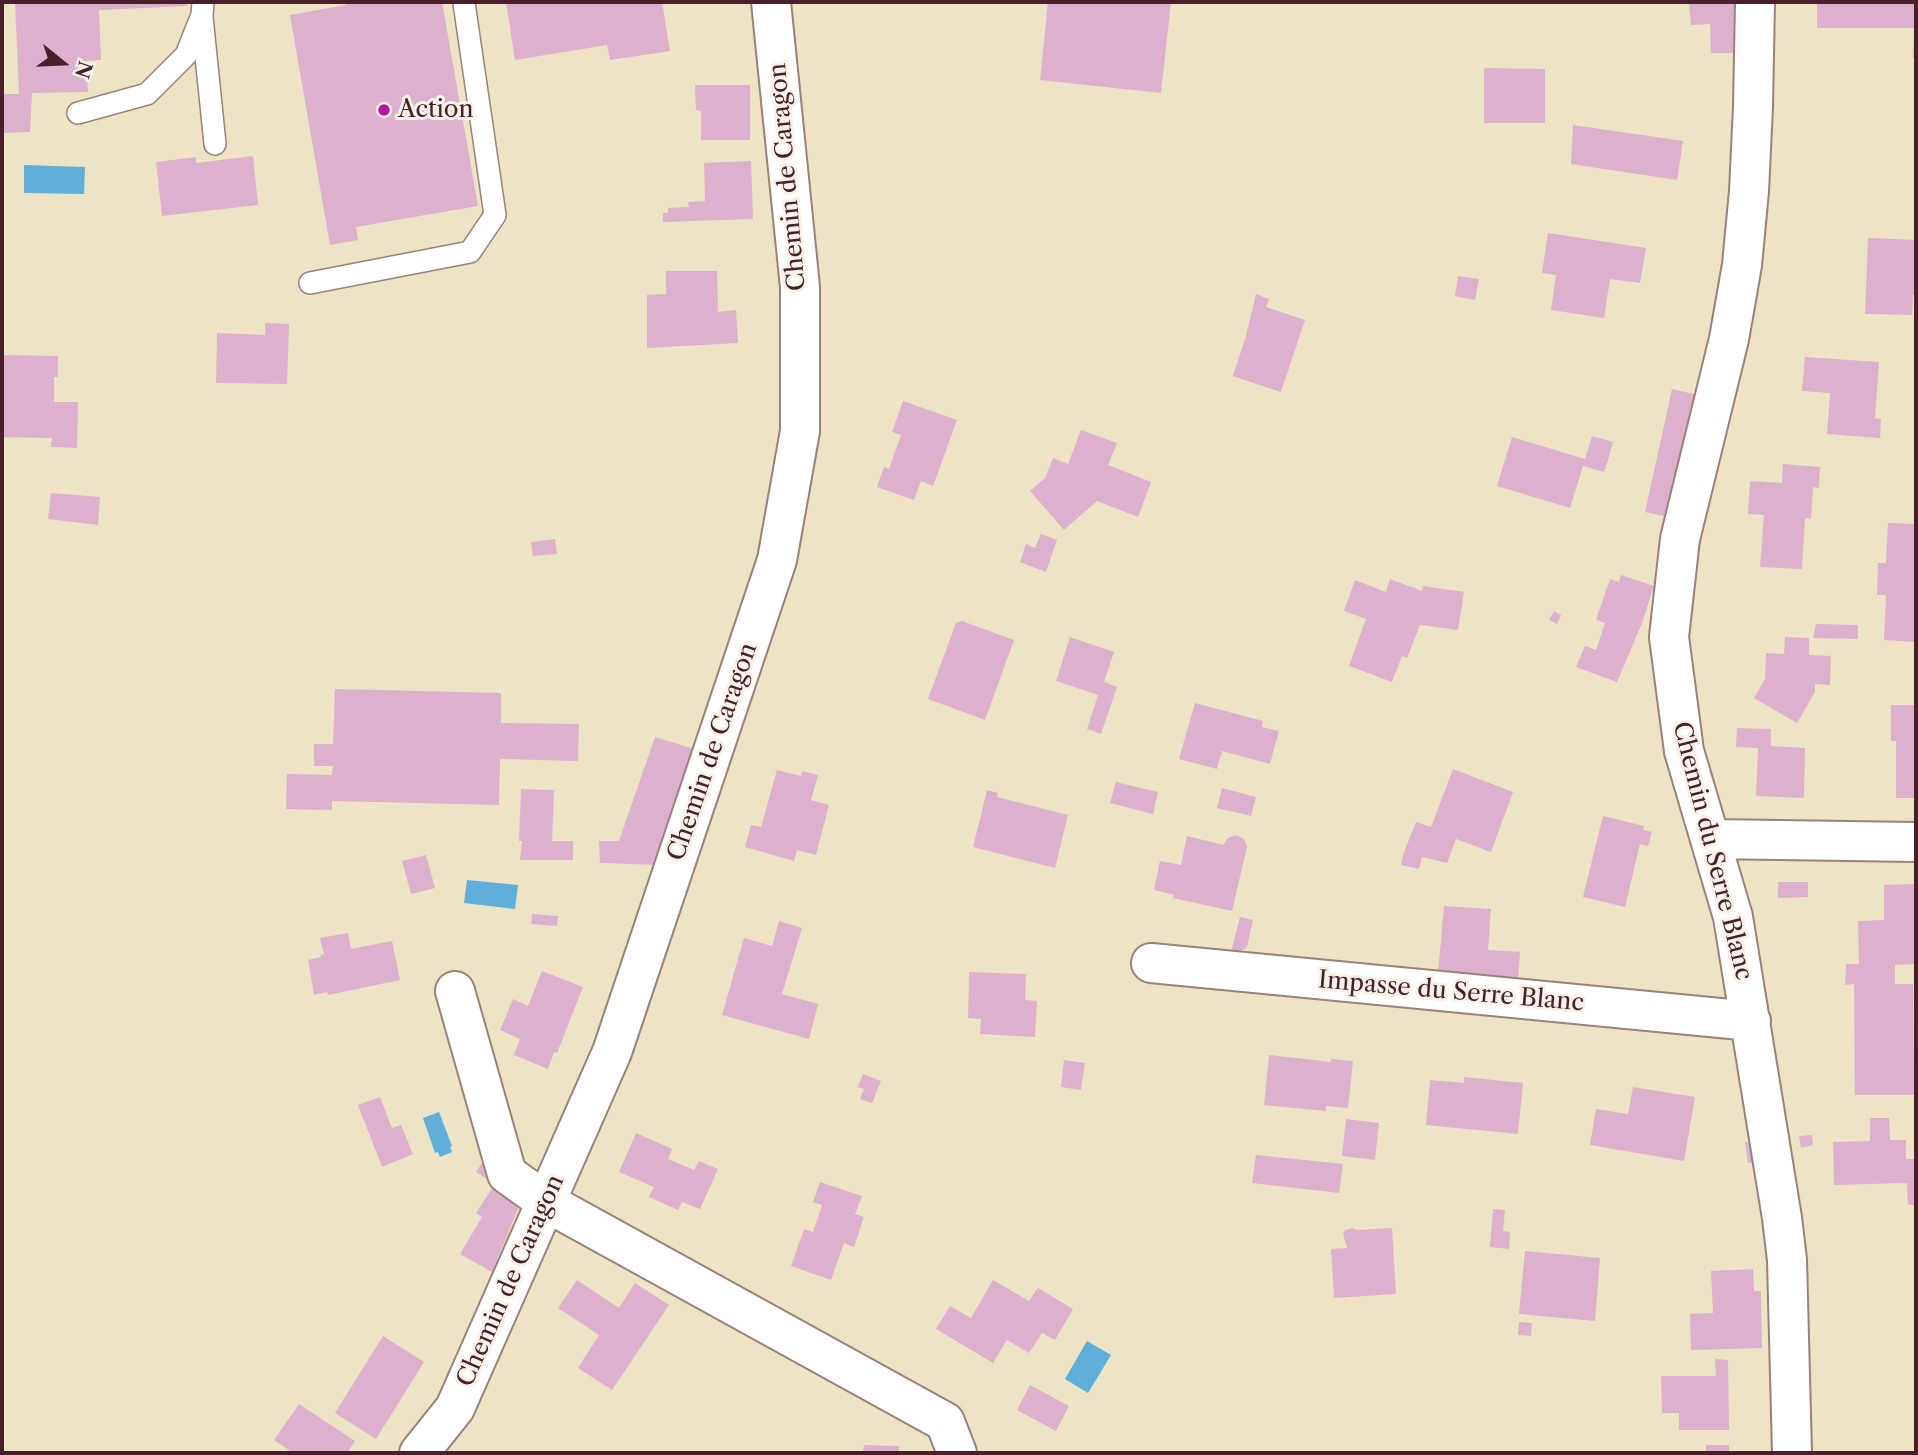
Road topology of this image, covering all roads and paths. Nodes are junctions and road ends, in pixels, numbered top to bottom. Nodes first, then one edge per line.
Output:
1 (771, 2) edge
2 (1755, 2) edge
3 (464, 3) edge
4 (203, 8) edge
5 (78, 113) dead end
6 (215, 144) dead end
7 (310, 283) dead end
8 (1710, 839) junction
9 (1916, 842) edge
10 (1151, 963) dead end
11 (455, 991) dead end
12 (1751, 1021) junction
13 (546, 1202) junction
14 (419, 1453) edge
15 (957, 1453) edge
16 (1792, 1453) edge

1 - 13 street, Chemin de Caragon
2 - 8 street, Chemin du Serre Blanc
3 - 7 lane
4 - 5 lane
4 - 6 lane
8 - 9 street
8 - 12 street, Chemin du Serre Blanc
10 - 12 street, Impasse du Serre Blanc
11 - 13 street
12 - 16 street, Chemin du Serre Blanc
13 - 14 street, Chemin de Caragon
13 - 15 street

